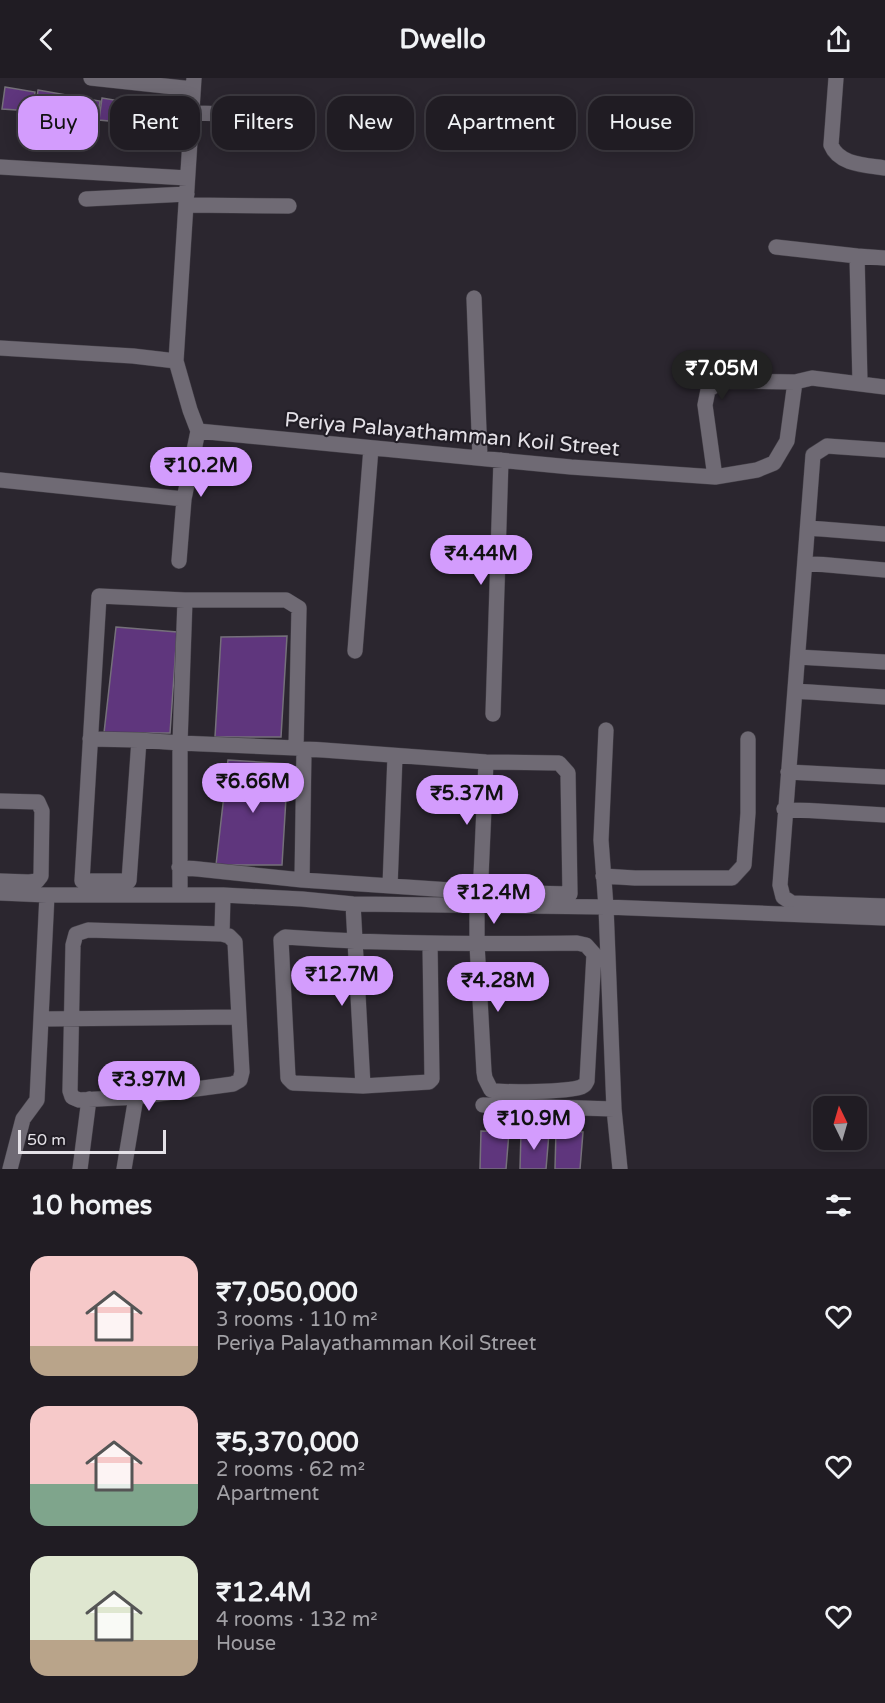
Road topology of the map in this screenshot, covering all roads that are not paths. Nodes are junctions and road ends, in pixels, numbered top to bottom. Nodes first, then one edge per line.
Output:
1 (91, 78) edge
2 (836, 78) edge
3 (193, 83) edge
4 (189, 150) edge
5 (0, 167) edge
6 (885, 168) edge
7 (187, 178) junction
8 (86, 199) dead end
9 (186, 199) junction
10 (289, 206) dead end
11 (776, 247) dead end
12 (857, 256) junction
13 (885, 258) edge
14 (474, 298) dead end
15 (0, 348) edge
16 (176, 361) junction
17 (795, 382) junction
18 (860, 383) junction
19 (885, 387) edge
20 (198, 430) junction
21 (370, 448) junction
22 (885, 450) edge
23 (480, 458) junction
24 (501, 460) junction
25 (715, 477) junction
26 (0, 480) edge
27 (183, 499) junction
28 (808, 528) junction
29 (885, 534) edge
30 (179, 561) dead end
31 (806, 563) junction
32 (885, 570) edge
33 (185, 600) junction
34 (355, 651) dead end
35 (798, 657) junction
36 (885, 662) edge
37 (795, 691) junction
38 (885, 697) edge
39 (493, 714) dead end
40 (606, 730) dead end
41 (90, 739) junction
42 (748, 739) dead end
43 (139, 740) junction
44 (180, 743) junction
45 (300, 749) junction
46 (395, 756) junction
47 (486, 762) junction
48 (788, 772) junction
49 (885, 777) edge
50 (0, 801) edge
51 (784, 809) junction
52 (885, 815) edge
53 (179, 867) junction
54 (603, 876) junction
55 (302, 880) junction
56 (0, 881) edge
57 (390, 886) junction
58 (0, 892) edge
59 (180, 894) junction
60 (47, 895) junction
61 (223, 895) junction
62 (479, 901) junction
63 (353, 904) junction
64 (885, 906) edge
65 (606, 908) junction
66 (885, 918) edge
67 (222, 934) junction
68 (354, 942) junction
69 (430, 944) junction
70 (477, 944) junction
71 (239, 1017) junction
72 (70, 1018) junction
73 (42, 1019) junction
74 (363, 1086) junction
75 (136, 1097) junction
76 (89, 1099) junction
77 (483, 1105) dead end
78 (614, 1108) junction
79 (10, 1169) edge
80 (80, 1169) edge
81 (124, 1169) edge
82 (620, 1169) edge

1 - 3 street
2 - 6 street
4 - 7 street
5 - 7 street
7 - 9 street
8 - 9 street
9 - 10 street
9 - 16 street
11 - 12 street
12 - 13 street
12 - 18 street
14 - 23 street
15 - 16 street
16 - 20 street
17 - 18 street
17 - 25 street, Periya Palayathamman Koil Street
17 - 25 street
18 - 19 street
20 - 21 street, Periya Palayathamman Koil Street
20 - 27 street
21 - 23 street, Periya Palayathamman Koil Street
21 - 34 street
22 - 28 street
23 - 24 street, Periya Palayathamman Koil Street
24 - 25 street, Periya Palayathamman Koil Street
24 - 39 street
26 - 27 street
27 - 30 street
28 - 29 street
28 - 31 street
31 - 32 street
31 - 35 street
33 - 41 street
33 - 44 street
33 - 45 street
35 - 36 street
35 - 37 street
37 - 38 street
37 - 48 street
40 - 54 street
41 - 43 street
41 - 43 street
42 - 54 street
43 - 44 street
44 - 45 street
44 - 53 street
45 - 46 street
45 - 55 street
46 - 47 street
46 - 57 street
47 - 62 street
47 - 62 street
48 - 49 street
48 - 51 street
50 - 56 street
51 - 52 street
51 - 64 street
53 - 55 street
53 - 59 street
54 - 65 street
55 - 57 street
57 - 62 street
58 - 60 street
59 - 60 street
59 - 61 street
60 - 73 street
61 - 63 street
61 - 67 street
62 - 63 street
62 - 65 street
62 - 70 street
63 - 68 street
65 - 66 street
65 - 78 street
67 - 71 street
67 - 72 street
68 - 69 street
68 - 74 street
68 - 74 street
69 - 70 street
69 - 74 street
70 - 70 street
71 - 72 street
71 - 75 street
72 - 73 street
72 - 76 street
73 - 79 street
75 - 76 street
75 - 81 street
76 - 80 street
77 - 78 street
78 - 82 street

